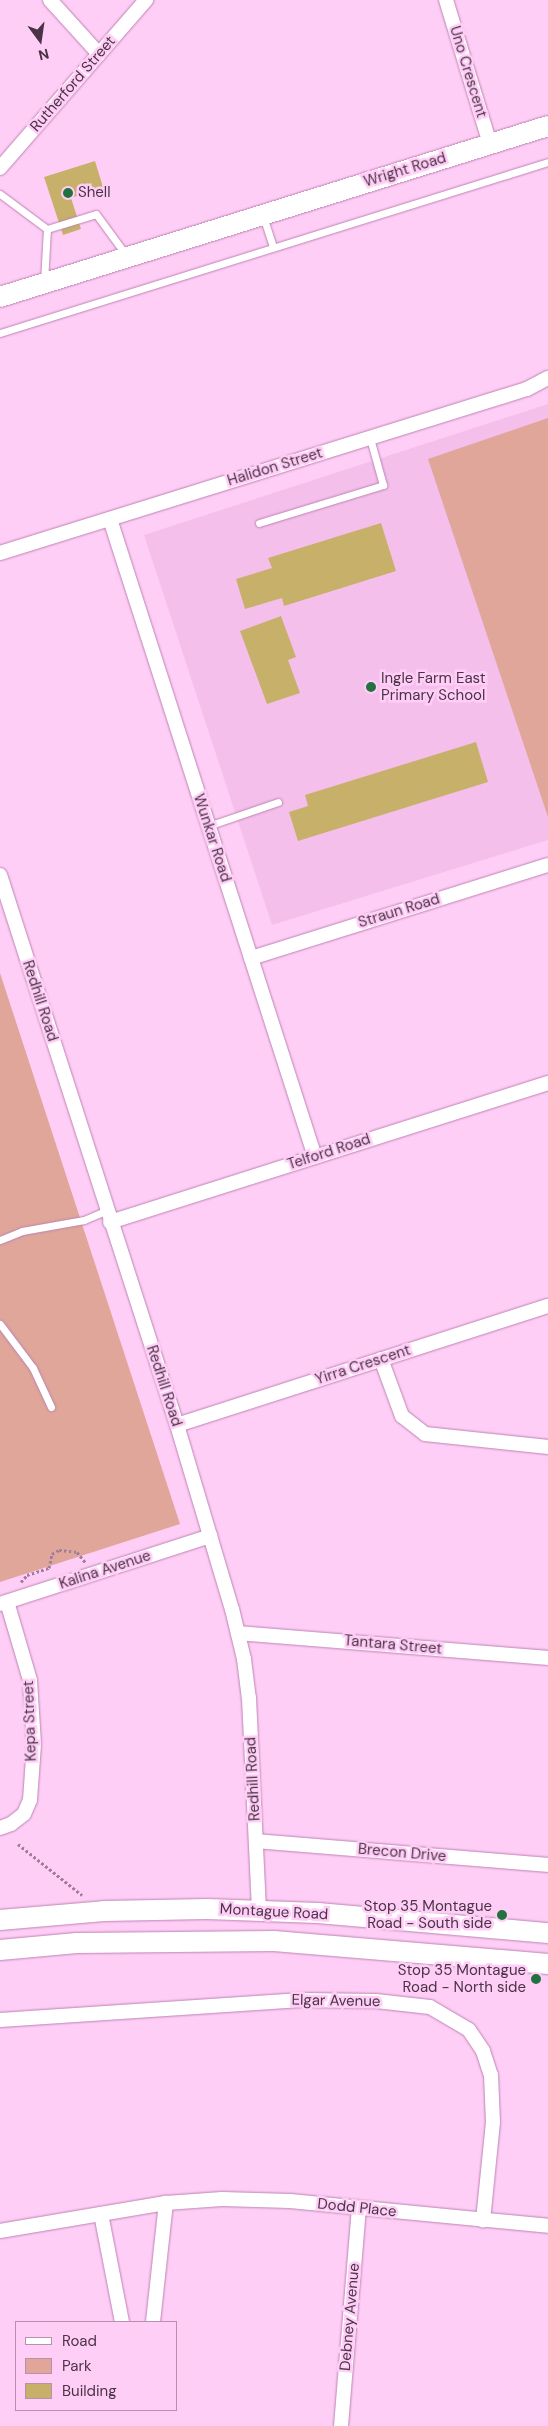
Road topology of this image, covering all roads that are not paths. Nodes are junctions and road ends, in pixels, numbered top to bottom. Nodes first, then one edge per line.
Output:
1 (50, 0) edge
2 (146, 0) edge
3 (446, 0) edge
4 (98, 54) junction
5 (548, 126) edge
6 (490, 144) junction
7 (548, 162) edge
8 (0, 168) edge
9 (0, 194) edge
10 (262, 213) junction
11 (47, 229) junction
12 (273, 248) junction
13 (127, 257) junction
14 (44, 283) junction
15 (0, 297) edge
16 (0, 333) edge
17 (548, 378) edge
18 (370, 438) junction
19 (110, 519) junction
20 (259, 523) dead end
21 (0, 553) edge
22 (278, 802) dead end
23 (208, 826) junction
24 (548, 865) edge
25 (0, 875) edge
26 (251, 958) junction
27 (548, 1082) edge
28 (315, 1157) junction
29 (109, 1216) junction
30 (0, 1240) edge
31 (548, 1306) edge
32 (0, 1324) edge
33 (381, 1359) junction
34 (51, 1407) dead end
35 (177, 1424) junction
36 (548, 1446) edge
37 (210, 1536) junction
38 (4, 1603) edge
39 (238, 1633) junction
40 (548, 1658) edge
41 (0, 1828) edge
42 (256, 1841) junction
43 (548, 1865) edge
44 (259, 1911) junction
45 (0, 1920) edge
46 (548, 1933) edge
47 (259, 1941) junction
48 (0, 1950) edge
49 (548, 1964) edge
50 (0, 2020) edge
51 (166, 2203) junction
52 (359, 2209) junction
53 (101, 2214) junction
54 (483, 2220) junction
55 (548, 2226) edge
56 (0, 2231) edge
57 (122, 2321) edge
58 (154, 2321) edge
59 (341, 2426) edge

1 - 4 street
2 - 4 street, Rutherford Street
3 - 6 street, Uno Crescent
4 - 8 street, Rutherford Street
5 - 6 main road, Wright Road
6 - 10 main road, Wright Road
7 - 12 lane
9 - 11 lane
10 - 12 lane
10 - 13 main road, Wright Road
11 - 13 lane
11 - 14 lane
12 - 16 lane
13 - 14 main road, Wright Road
14 - 15 main road, Wright Road
17 - 18 street, Halidon Street
18 - 19 street, Halidon Street
18 - 20 lane
19 - 21 street, Halidon Street
19 - 23 street, Wunkar Road
22 - 23 lane
23 - 26 street, Wunkar Road
24 - 26 street, Straun Road
25 - 29 street, Redhill Road
26 - 28 street, Wunkar Road
27 - 28 street, Telford Road
28 - 29 street, Telford Road
29 - 30 lane
29 - 35 street, Redhill Road
31 - 33 street, Yirra Crescent
32 - 34 lane
33 - 35 street, Yirra Crescent
33 - 36 street
35 - 37 street, Redhill Road
37 - 38 street, Kalina Avenue
37 - 39 street, Redhill Road
38 - 41 street, Kepa Street
39 - 40 street, Tantara Street
39 - 42 street, Redhill Road
42 - 43 street, Brecon Drive
42 - 44 street, Redhill Road
44 - 45 main road, Montague Road
44 - 46 main road, Montague Road
44 - 47 main road
47 - 48 main road, Montague Road
47 - 49 main road, Montague Road
50 - 54 street, Elgar Avenue
51 - 52 street, Dodd Place
51 - 53 street, Dodd Place
51 - 58 street
52 - 54 street, Dodd Place
52 - 59 street, Debney Avenue
53 - 56 street, Dodd Place
53 - 57 street
54 - 55 street, Dodd Place

